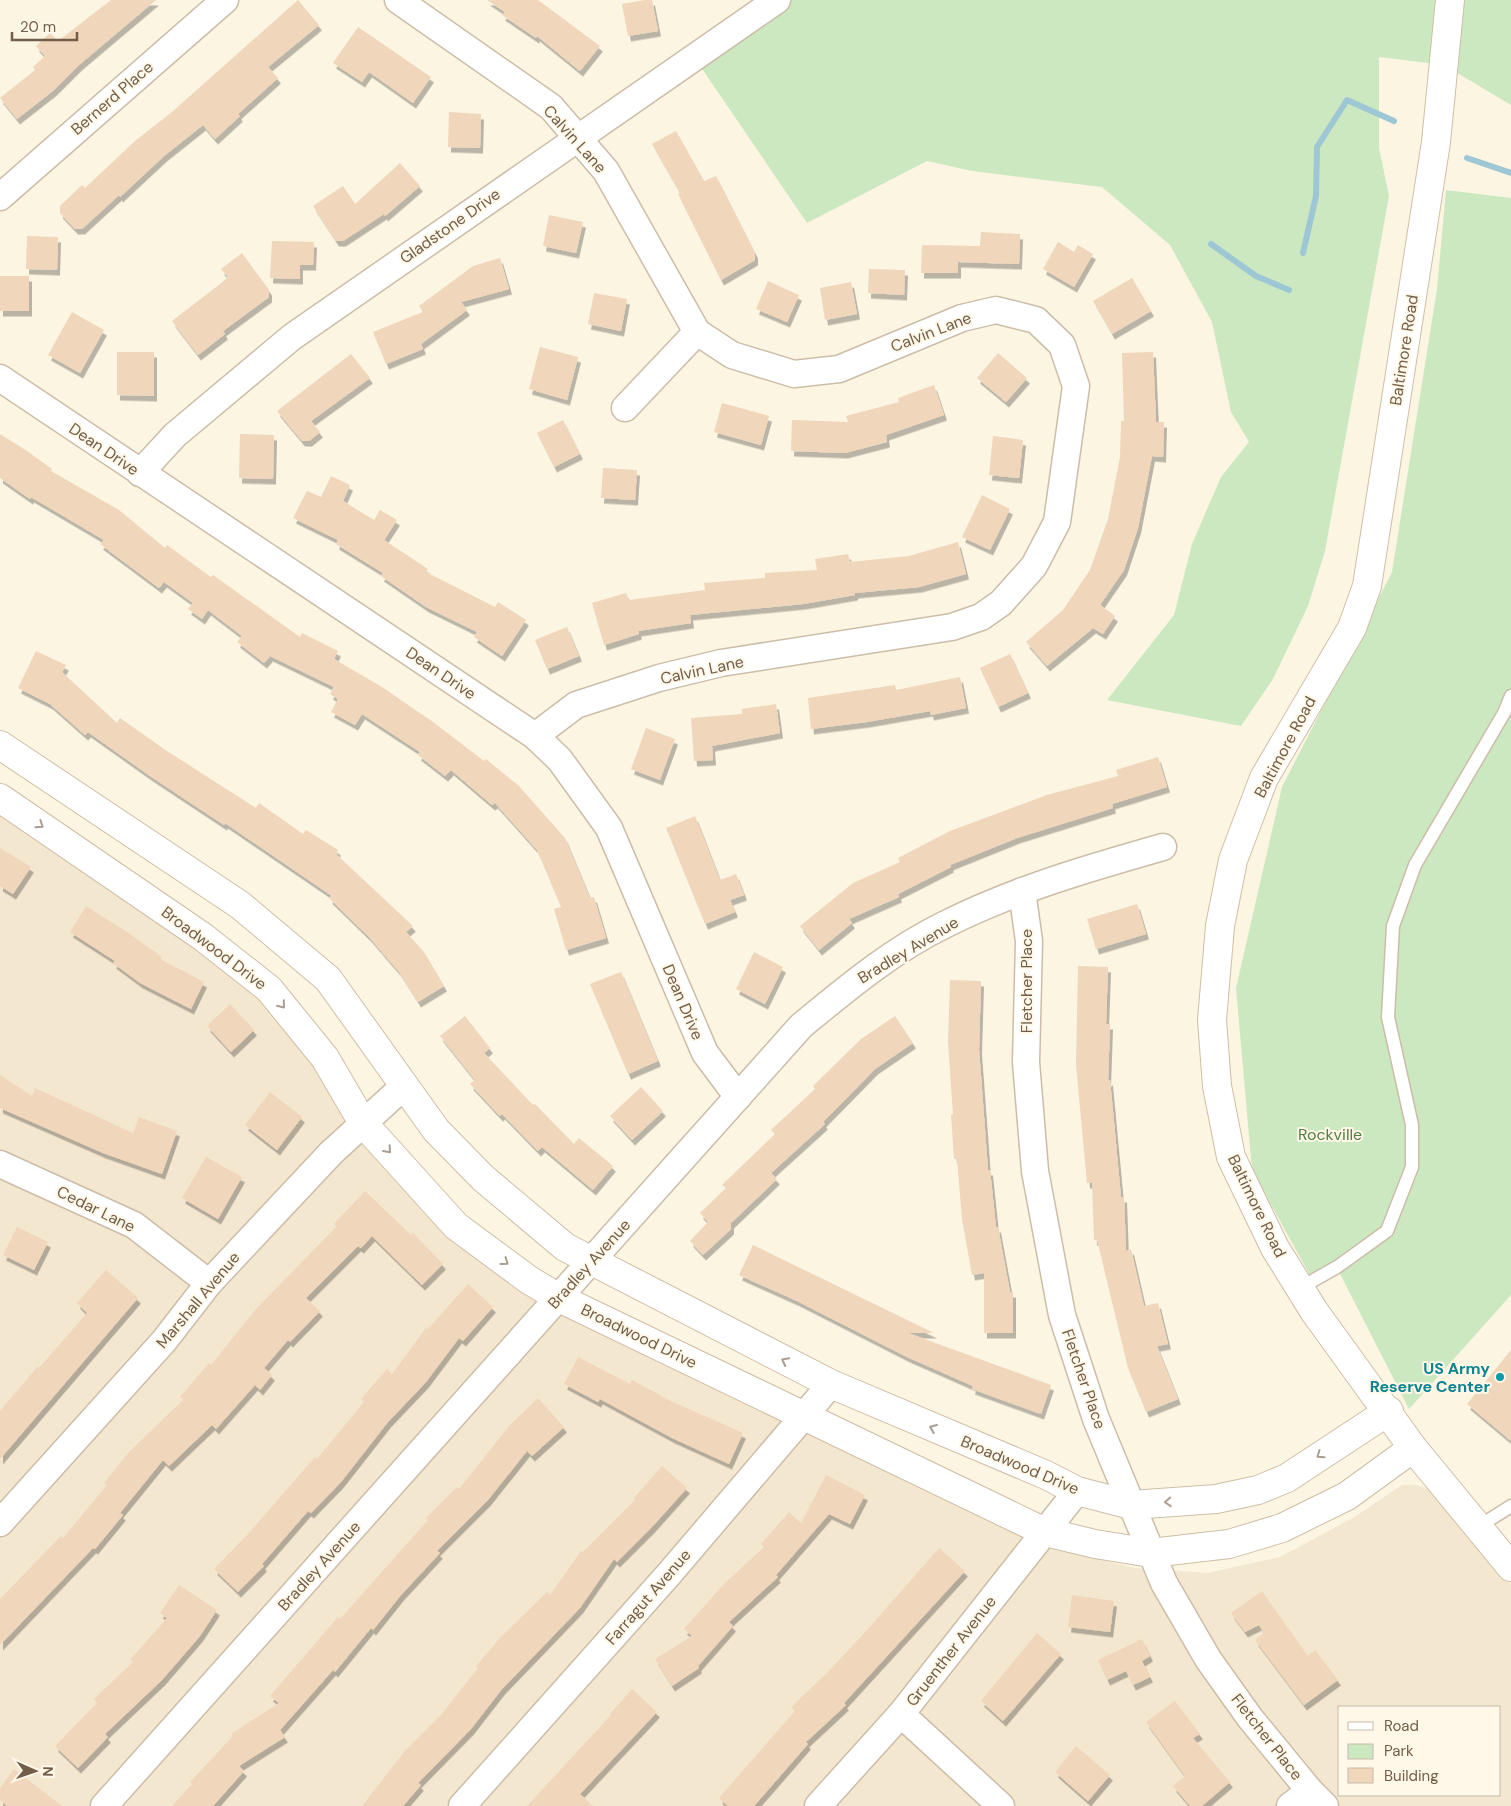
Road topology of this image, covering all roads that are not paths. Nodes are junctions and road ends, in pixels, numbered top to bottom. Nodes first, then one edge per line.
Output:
1 (225, 0) edge
2 (398, 0) edge
3 (777, 0) edge
4 (1450, 0) edge
5 (577, 138) junction
6 (0, 197) edge
7 (697, 332) junction
8 (0, 378) edge
9 (625, 408) dead end
10 (140, 473) junction
11 (1511, 696) edge
12 (536, 736) junction
13 (0, 745) edge
14 (0, 798) edge
15 (1163, 847) dead end
16 (1022, 891) junction
17 (404, 1086) junction
18 (738, 1097) junction
19 (363, 1123) junction
20 (0, 1164) edge
21 (592, 1261) junction
22 (209, 1283) junction
23 (1300, 1288) junction
24 (559, 1298) junction
25 (831, 1384) junction
26 (1389, 1412) junction
27 (805, 1415) junction
28 (1413, 1448) junction
29 (1077, 1491) junction
30 (1131, 1504) junction
31 (1511, 1506) edge
32 (0, 1523) edge
33 (1478, 1527) junction
34 (1045, 1532) junction
35 (1151, 1553) junction
36 (1511, 1567) edge
37 (901, 1714) junction
38 (1308, 1801) edge
39 (104, 1806) edge
40 (462, 1806) edge
41 (818, 1806) edge
42 (1001, 1806) edge

1 - 6 street, Bernerd Place
2 - 5 street, Calvin Lane
3 - 5 street, Gladstone Drive
4 - 23 street, Baltimore Road
5 - 7 street, Calvin Lane
5 - 10 street, Gladstone Drive
7 - 9 street
7 - 12 street, Calvin Lane
8 - 10 street, Dean Drive
10 - 12 street, Dean Drive
11 - 23 lane
12 - 18 street, Dean Drive
13 - 17 street, Broadwood Drive
14 -> 19 street, Broadwood Drive
15 - 16 street, Bradley Avenue
16 - 18 street, Bradley Avenue
16 - 30 street, Fletcher Place
17 - 19 street, Marshall Avenue
17 - 21 street, Broadwood Drive
18 - 21 street, Bradley Avenue
19 - 22 street, Marshall Avenue
19 -> 24 street, Broadwood Drive
20 - 22 street, Cedar Lane
21 - 24 street, Bradley Avenue
25 -> 21 street, Broadwood Drive
22 - 32 street, Marshall Avenue
23 - 26 street, Baltimore Road
24 - 27 street, Broadwood Drive
24 - 39 street, Bradley Avenue
25 - 27 street, Farragut Avenue
29 -> 25 street, Broadwood Drive
26 - 28 street, Baltimore Road
26 -> 30 street, Broadwood Drive
27 - 34 street, Broadwood Drive
27 - 40 street, Farragut Avenue
28 - 33 street, Baltimore Road
28 - 35 street, Broadwood Drive
29 - 30 street, Broadwood Drive
29 - 34 street, Gruenther Avenue
30 - 35 street, Fletcher Place
31 - 33 lane
33 - 36 street, Baltimore Road
34 - 35 street, Broadwood Drive
34 - 37 street, Gruenther Avenue
35 - 38 street, Fletcher Place
37 - 41 street, Gruenther Avenue
37 - 42 street

